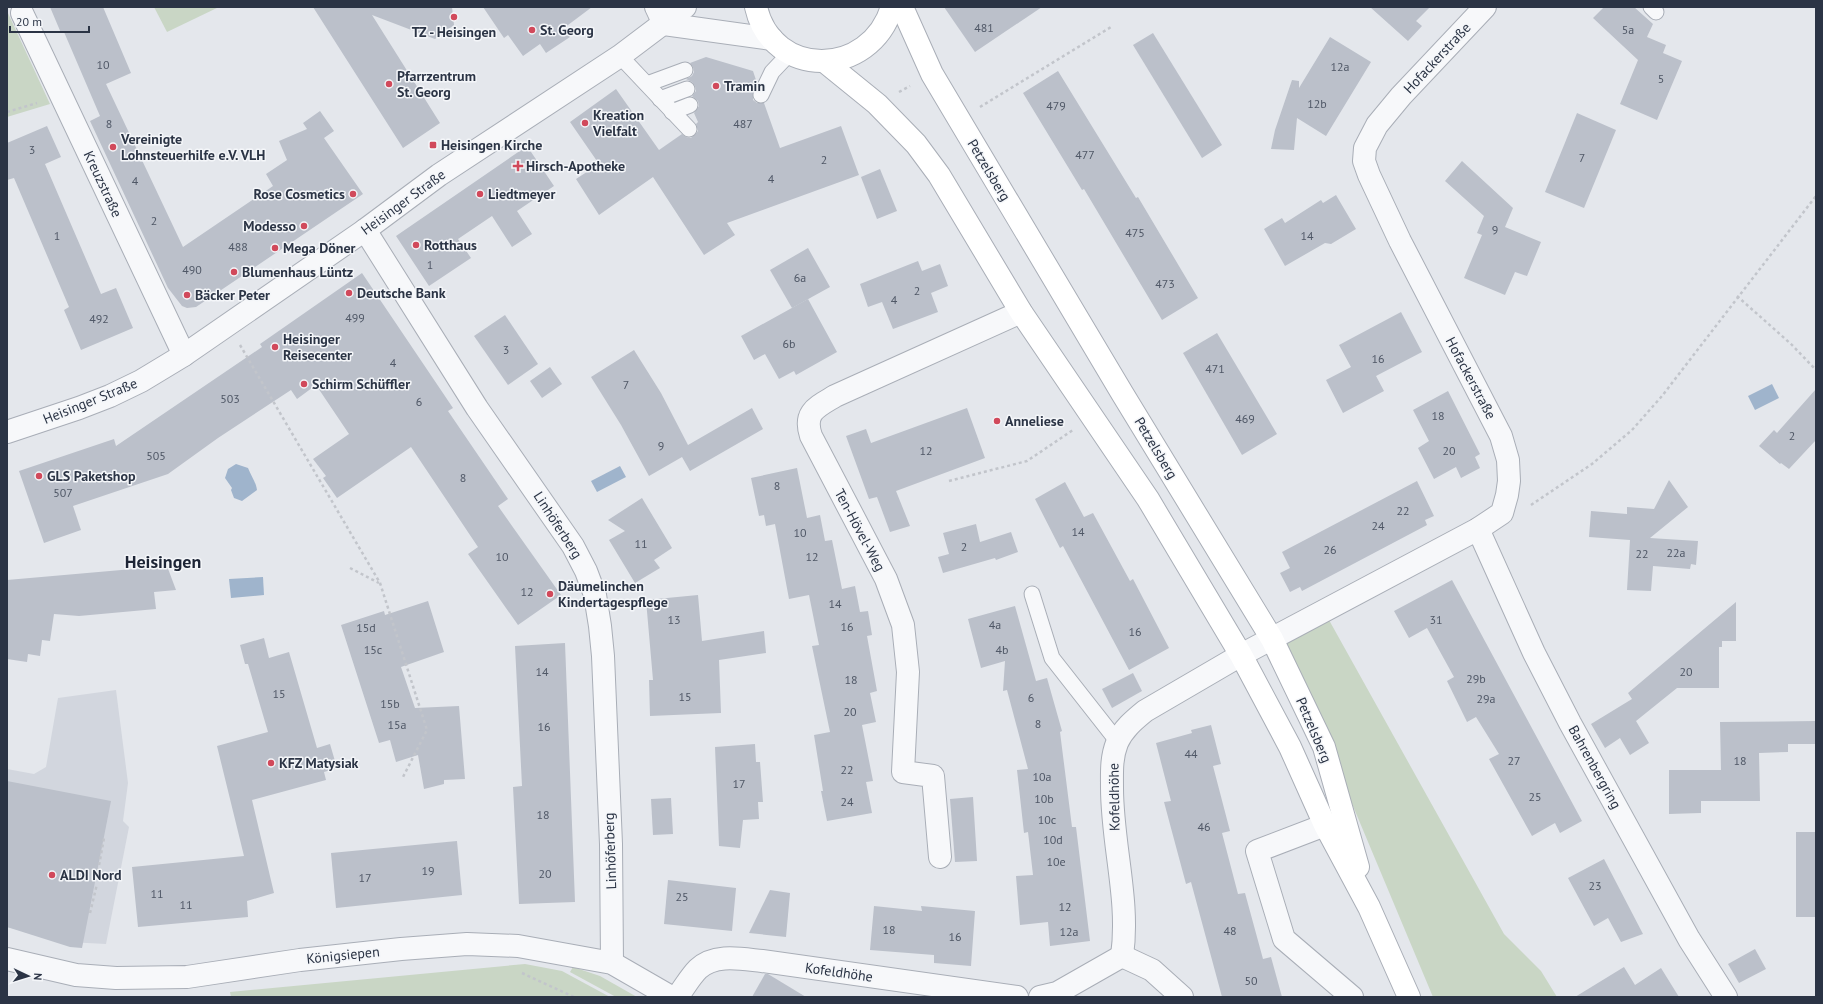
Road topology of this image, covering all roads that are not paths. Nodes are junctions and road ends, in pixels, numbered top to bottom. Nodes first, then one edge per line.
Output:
1 (685, 7) edge
2 (756, 7) edge
3 (892, 7) edge
4 (902, 7) edge
5 (1485, 7) edge
6 (22, 13) dead end
7 (660, 15) edge
8 (772, 40) junction
9 (790, 53) junction
10 (620, 56) junction
11 (824, 61) junction
12 (685, 70) dead end
13 (647, 84) junction
14 (687, 89) dead end
15 (761, 95) dead end
16 (660, 99) junction
17 (690, 105) dead end
18 (672, 112) junction
19 (689, 124) dead end
20 (365, 230) junction
21 (1021, 312) junction
22 (184, 355) junction
23 (7, 432) edge
24 (1478, 529) junction
25 (1032, 594) dead end
26 (1272, 639) junction
27 (1241, 655) junction
28 (1118, 742) junction
29 (1325, 825) junction
30 (940, 857) dead end
31 (1369, 907) junction
32 (1122, 956) junction
33 (7, 959) edge
34 (612, 964) junction
35 (671, 997) edge
36 (677, 997) edge
37 (1017, 997) edge
38 (1040, 997) edge
39 (1182, 997) edge
40 (1352, 997) edge
41 (1408, 997) edge
42 (1726, 997) edge

1 - 7 street, Heisinger Straße
2 - 8 main road
3 - 11 main road
4 - 26 main road, Petzelsberg
5 - 24 street, Hofackerstraße
6 - 22 street, Kreuzstraße
7 - 8 street
7 - 10 street, Heisinger Straße
8 - 9 main road
9 - 11 main road
9 - 15 lane
10 - 13 lane
10 - 20 street, Heisinger Straße
11 - 21 main road, Petzelsberg
12 - 13 lane
13 - 16 lane
14 - 16 lane
16 - 18 lane
17 - 18 lane
18 - 19 lane
20 - 22 street, Heisinger Straße
20 - 34 street, Linhöferberg
21 - 27 main road, Petzelsberg
21 - 30 street, Ten-Hövel-Weg
22 - 23 street, Heisinger Straße
24 - 26 street
24 - 42 street, Bahrenbergring
25 - 28 lane
26 - 27 street
26 - 31 main road, Petzelsberg
27 - 28 street, Kofeldhöhe
27 - 29 main road, Petzelsberg
28 - 32 street, Kofeldhöhe
29 - 31 main road, Petzelsberg
29 - 40 street
31 - 41 main road, Petzelsberg
32 - 38 street
32 - 39 street
33 - 34 street, Königsiepen
34 - 35 street, Königsiepen
36 - 37 street, Kofeldhöhe

